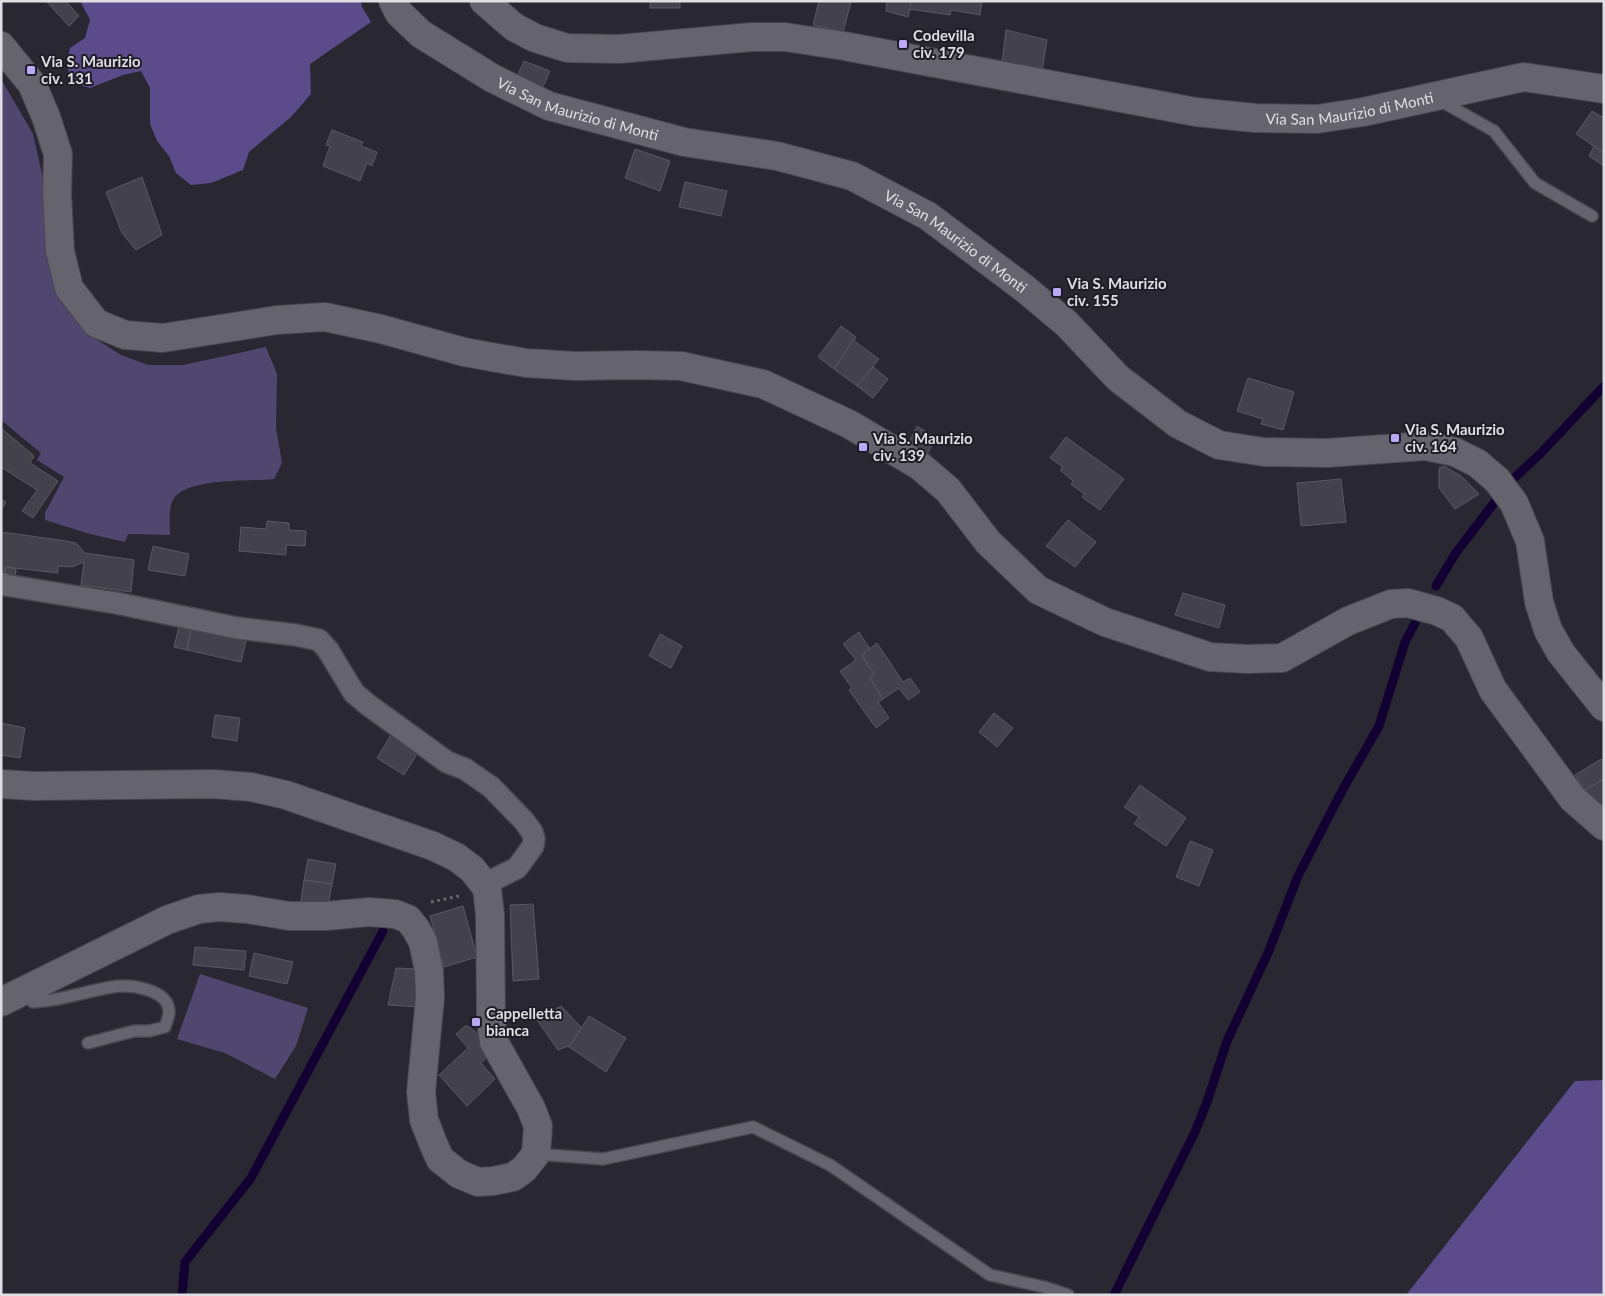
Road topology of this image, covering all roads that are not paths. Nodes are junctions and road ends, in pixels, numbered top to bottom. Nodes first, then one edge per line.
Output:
1 (393, 1) edge
2 (484, 1) edge
3 (1, 46) edge
4 (1604, 89) edge
5 (1433, 97) junction
6 (1592, 216) dead end
7 (1, 583) edge
8 (1604, 707) edge
9 (1, 784) edge
10 (1604, 826) edge
11 (476, 890) junction
12 (26, 991) junction
13 (1, 1002) edge
14 (88, 1043) dead end
15 (536, 1154) junction
16 (1068, 1295) edge

1 - 8 street, Via San Maurizio di Monti
2 - 5 street, Via San Maurizio di Monti
3 - 10 street
4 - 5 street, Via San Maurizio di Monti
5 - 6 lane
7 - 11 street
9 - 11 street
11 - 15 street
12 - 13 street
12 - 14 lane
12 - 15 street
15 - 16 lane

